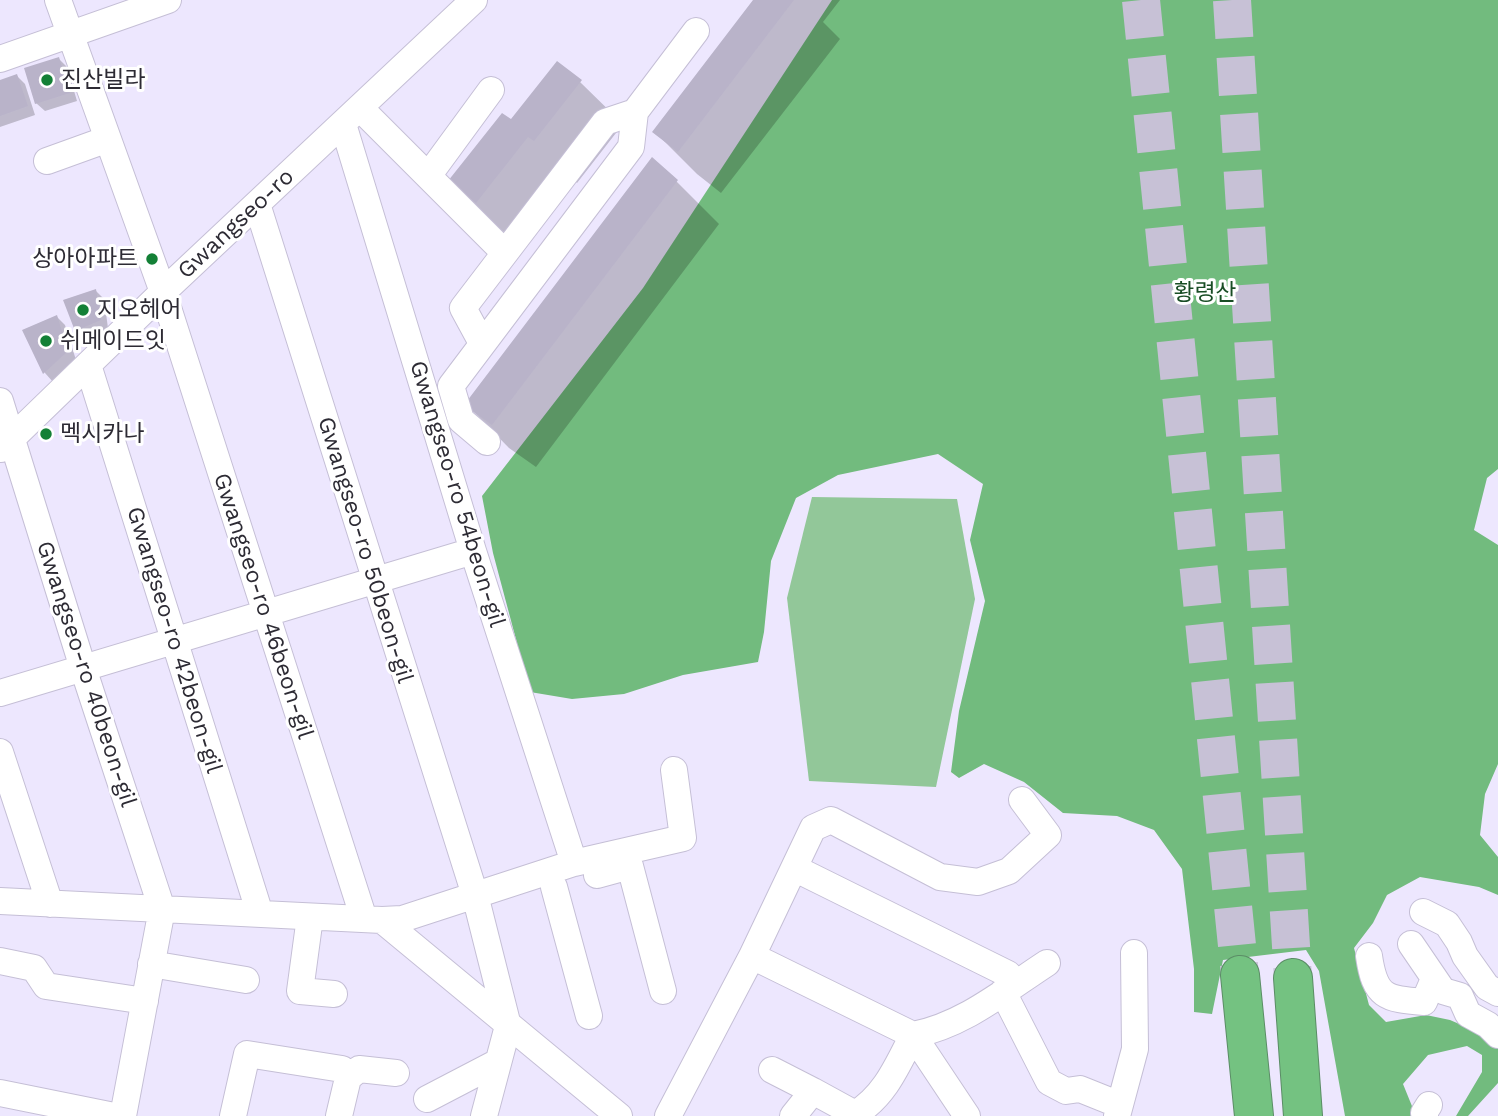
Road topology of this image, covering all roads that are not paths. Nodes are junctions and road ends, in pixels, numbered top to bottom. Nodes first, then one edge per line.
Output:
1 (58, 0) edge
2 (168, 0) edge
3 (463, 4) edge
4 (696, 32) dead end
5 (70, 34) junction
6 (0, 59) edge
7 (491, 90) dead end
8 (635, 112) junction
9 (351, 116) junction
10 (108, 139) junction
11 (47, 161) dead end
12 (428, 176) junction
13 (257, 204) junction
14 (505, 253) junction
15 (163, 292) junction
16 (482, 343) junction
17 (88, 365) junction
18 (0, 401) edge
19 (487, 442) dead end
20 (6, 444) edge
21 (474, 551) junction
22 (374, 580) junction
23 (265, 613) junction
24 (173, 641) junction
25 (83, 668) junction
26 (0, 693) edge
27 (0, 752) edge
28 (674, 770) dead end
29 (1022, 800) dead end
30 (574, 863) junction
31 (794, 868) junction
32 (554, 887) junction
33 (0, 901) edge
34 (476, 902) junction
35 (50, 904) junction
36 (162, 909) junction
37 (1423, 912) dead end
38 (260, 914) junction
39 (310, 917) junction
40 (373, 920) junction
41 (1411, 944) dead end
42 (1134, 953) dead end
43 (752, 956) junction
44 (1369, 956) dead end
45 (0, 961) edge
46 (1047, 963) dead end
47 (151, 964) junction
48 (1240, 975) tunnel mouth
49 (1293, 978) tunnel mouth
50 (1434, 979) junction
51 (246, 980) dead end
52 (1010, 987) junction
53 (663, 991) dead end
54 (1498, 993) edge
55 (334, 994) dead end
56 (145, 1001) junction
57 (589, 1016) dead end
58 (508, 1026) junction
59 (913, 1035) junction
60 (1498, 1035) edge
61 (498, 1062) junction
62 (342, 1069) dead end
63 (772, 1070) dead end
64 (396, 1073) dead end
65 (813, 1091) junction
66 (0, 1093) edge
67 (427, 1099) dead end
68 (1119, 1111) edge
69 (114, 1116) edge
70 (123, 1116) edge
71 (233, 1116) edge
72 (339, 1116) edge
73 (484, 1116) edge
74 (620, 1116) edge
75 (668, 1116) edge
76 (793, 1116) edge
77 (967, 1116) edge
78 (1254, 1116) edge
79 (1303, 1116) edge

1 - 5 street, Gwangseo-ro 46beon-gil
2 - 5 street
3 - 9 street, Gwangseo-ro
4 - 8 street
5 - 6 street
5 - 10 street, Gwangseo-ro 46beon-gil
7 - 12 street
8 - 14 street
8 - 16 street
9 - 12 street
9 - 13 street, Gwangseo-ro
9 - 21 street, Gwangseo-ro 54beon-gil
10 - 11 street
10 - 15 street, Gwangseo-ro 46beon-gil
12 - 14 street
13 - 15 street, Gwangseo-ro
13 - 22 street, Gwangseo-ro 50beon-gil
14 - 16 street
15 - 17 street, Gwangseo-ro
15 - 23 street, Gwangseo-ro 46beon-gil
16 - 19 street
17 - 20 street, Gwangseo-ro
17 - 24 street, Gwangseo-ro 42beon-gil
18 - 20 street, Gwangseo-ro 40beon-gil
20 - 25 street, Gwangseo-ro 40beon-gil
21 - 22 street
21 - 30 street, Gwangseo-ro 54beon-gil
22 - 23 street
22 - 34 street, Gwangseo-ro 50beon-gil
23 - 24 street
23 - 40 street, Gwangseo-ro 46beon-gil
24 - 25 street
24 - 38 street, Gwangseo-ro 42beon-gil
25 - 26 street
25 - 36 street, Gwangseo-ro 40beon-gil
27 - 35 street
28 - 30 street
29 - 31 street
30 - 34 street
31 - 43 street
31 - 52 street
32 - 34 street
32 - 53 street
32 - 57 street
33 - 35 street
34 - 40 street
34 - 58 street, Gwangseo-ro 50beon-gil
35 - 36 street
36 - 38 street
36 - 47 street
37 - 54 street
38 - 39 street
39 - 40 street
39 - 55 street
40 - 58 street
41 - 50 street
42 - 68 street
43 - 59 street
43 - 75 street
44 - 50 street
45 - 56 street
46 - 52 street
47 - 51 street
47 - 56 street
48 - 78 highway
49 - 79 highway
50 - 60 street
52 - 59 street
52 - 68 street
56 - 70 street
58 - 61 street
58 - 74 street
59 - 65 street
59 - 77 street
61 - 67 street
61 - 73 street
62 - 71 street
63 - 65 street
64 - 72 street
65 - 76 street
66 - 69 street

